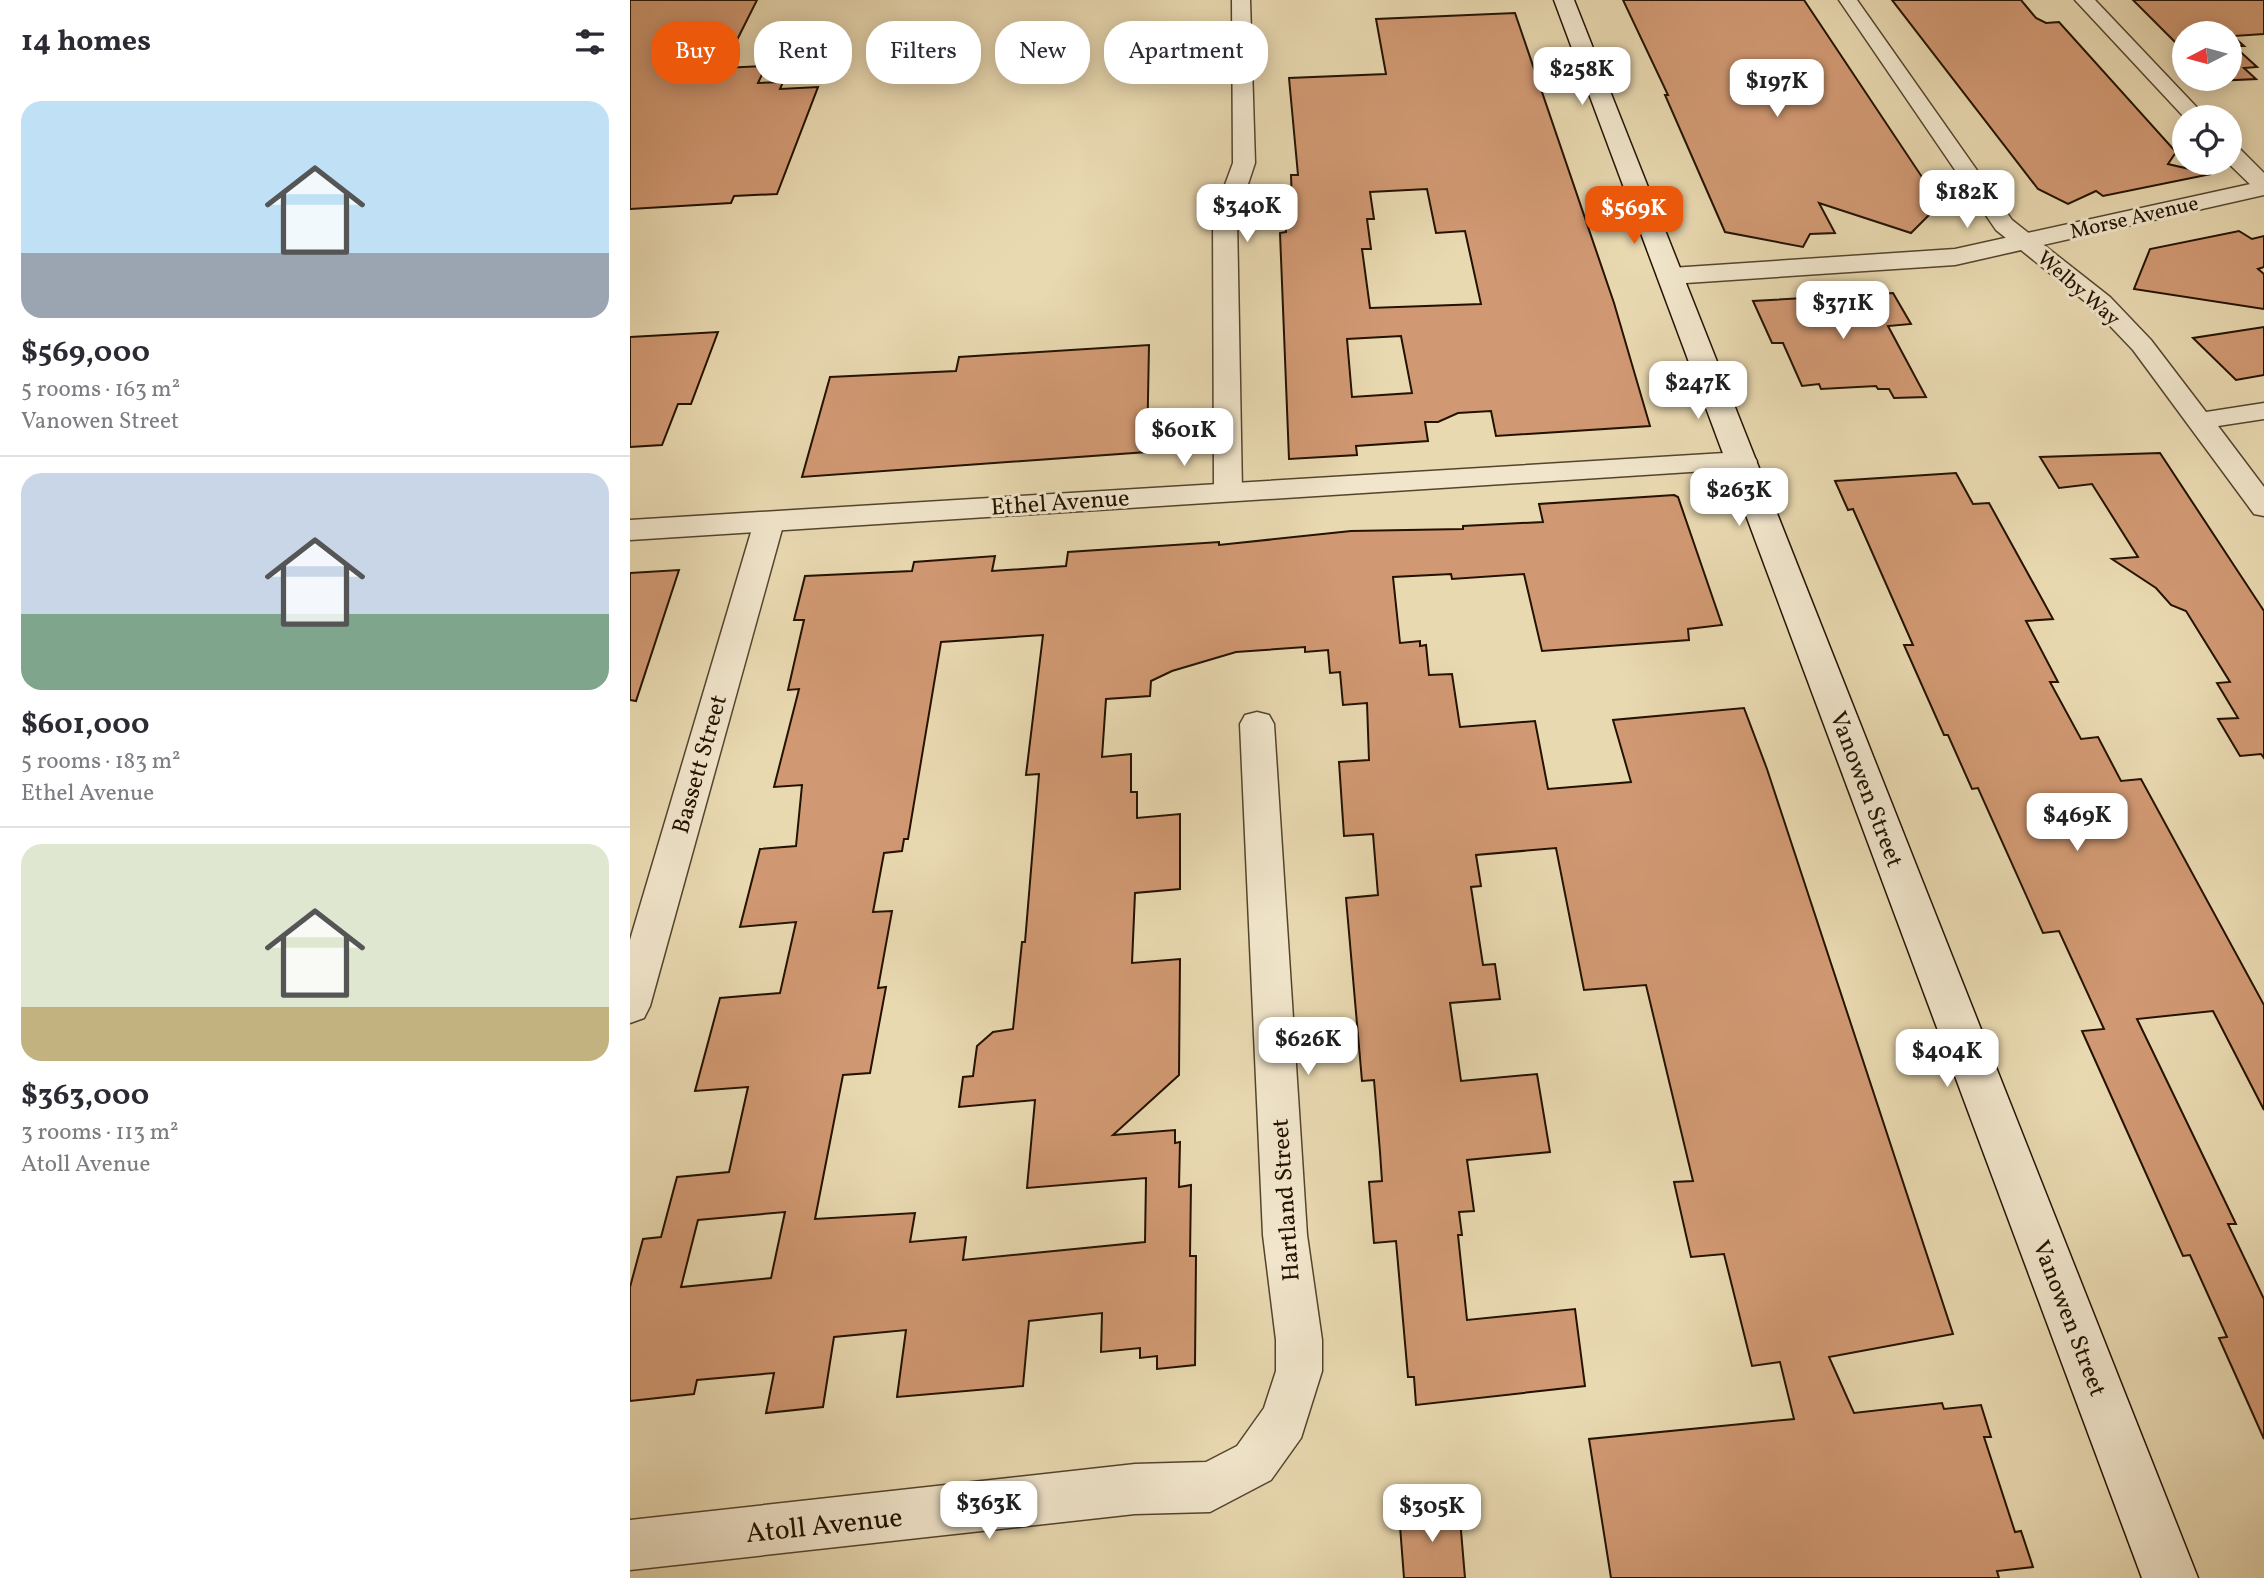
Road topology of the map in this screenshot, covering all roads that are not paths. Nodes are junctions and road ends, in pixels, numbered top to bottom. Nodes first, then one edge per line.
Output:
1 (1241, 0) edge
2 (1564, 0) edge
3 (1848, 0) edge
4 (2084, 0) edge
5 (2185, 105) edge
6 (2242, 164) edge
7 (2264, 186) edge
8 (2025, 242) junction
9 (1671, 276) junction
10 (2264, 411) edge
11 (2200, 421) junction
12 (1741, 461) junction
13 (1228, 491) junction
14 (2264, 507) edge
15 (769, 522) junction
16 (630, 530) edge
17 (1257, 724) dead end
18 (630, 1006) edge
19 (1284, 1421) joint
20 (630, 1545) edge
21 (2170, 1578) edge

1 - 13 street
2 - 9 main road, Vanowen Street
3 - 8 street, Welby Way
4 - 5 street
6 - 7 street
7 - 8 main road, Morse Avenue
8 - 9 main road, Morse Avenue
8 - 11 street, Welby Way
9 - 12 main road, Vanowen Street
10 - 11 street
11 - 14 street, Welby Way
12 - 13 main road, Ethel Avenue
12 - 21 main road, Vanowen Street
13 - 15 main road, Ethel Avenue
15 - 16 main road, Ethel Avenue
15 - 18 street, Bassett Street
17 - 19 street, Hartland Street
19 - 20 street, Atoll Avenue

